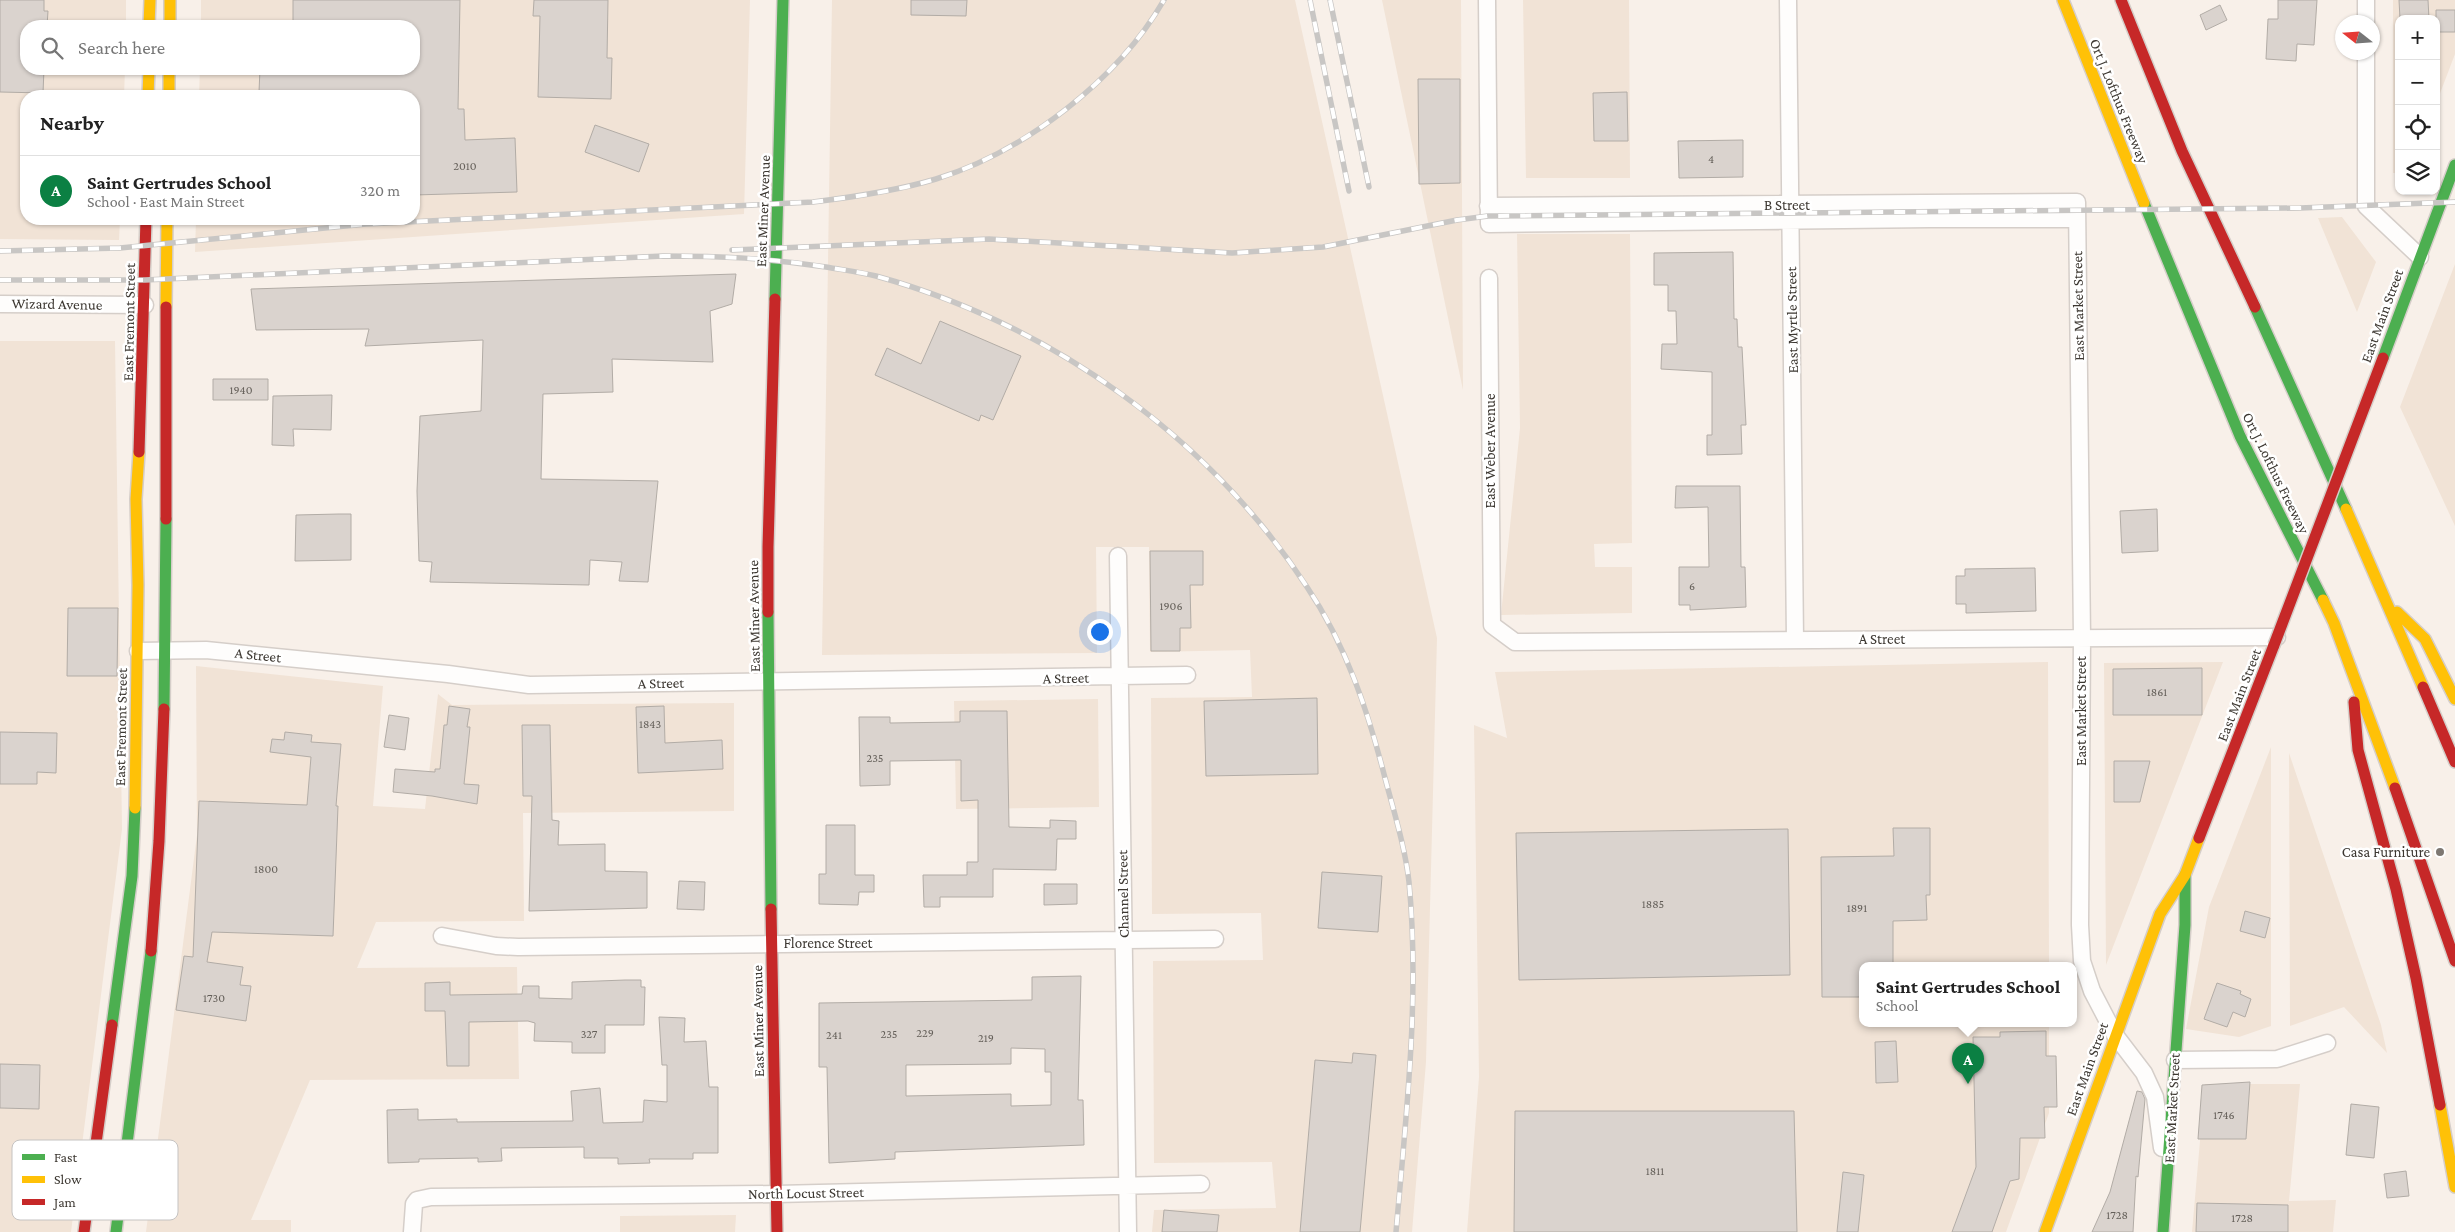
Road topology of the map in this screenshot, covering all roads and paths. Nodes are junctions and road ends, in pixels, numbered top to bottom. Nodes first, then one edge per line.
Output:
1 (150, 0) edge
2 (170, 0) edge
3 (784, 0) edge
4 (1487, 0) edge
5 (1788, 0) edge
6 (2064, 0) edge
7 (2121, 0) edge
8 (2366, 0) edge
9 (2366, 15) edge
10 (149, 20) edge
11 (170, 20) edge
12 (2366, 60) edge
13 (149, 75) edge
14 (169, 75) edge
15 (148, 90) edge
16 (169, 90) edge
17 (2455, 165) edge
18 (2450, 194) edge
19 (1488, 206) junction
20 (2077, 210) joint
21 (1791, 213) junction
22 (146, 225) edge
23 (167, 225) edge
24 (2420, 257) junction
25 (1489, 278) dead end
26 (0, 304) edge
27 (145, 305) junction
28 (1118, 556) dead end
29 (2388, 603) junction
30 (1492, 625) joint
31 (2082, 638) junction
32 (1795, 640) junction
33 (2274, 640) junction
34 (166, 650) junction
35 (138, 651) junction
36 (2351, 666) junction
37 (1187, 675) dead end
38 (1120, 677) junction
39 (769, 681) junction
40 (2455, 699) edge
41 (2455, 762) edge
42 (2186, 875) junction
43 (442, 936) dead end
44 (1124, 939) junction
45 (1215, 939) dead end
46 (771, 943) junction
47 (2455, 961) edge
48 (2115, 1035) junction
49 (2327, 1043) dead end
50 (2175, 1060) junction
51 (96, 1140) edge
52 (127, 1140) edge
53 (1201, 1184) dead end
54 (1127, 1187) junction
55 (2455, 1187) edge
56 (2168, 1191) junction
57 (777, 1194) junction
58 (412, 1232) edge
59 (777, 1232) edge
60 (1128, 1232) edge
61 (2045, 1232) edge
62 (2163, 1232) edge

1 - 10 main road
2 - 11 main road
3 - 39 main road, East Miner Avenue
4 - 19 street
5 - 21 street, East Myrtle Street
6 - 36 main road, Ort J. Lofthus Freeway
7 - 29 main road
8 - 9 street
12 - 24 street
13 - 15 main road
14 - 16 main road
17 - 18 main road, East Main Street
18 - 24 main road, East Main Street
19 - 21 street, B Street
19 - 21 street
20 - 21 street, B Street
20 - 31 street, East Market Street
21 - 32 street, East Myrtle Street
22 - 27 main road, East Fremont Street
23 - 34 main road
24 - 33 main road, East Main Street, bridge
25 - 30 street, East Weber Avenue
26 - 27 street, Wizard Avenue
27 - 35 main road, East Fremont Street
28 - 38 street, Channel Street
29 - 40 main road
29 - 41 main road
30 - 32 street, A Street
31 - 32 street, A Street
31 - 33 street, A Street
31 - 48 street, East Market Street
33 - 42 main road, East Main Street
34 - 35 street, A Street
34 - 39 street, A Street
34 - 52 main road
35 - 51 main road, East Fremont Street
36 - 47 main road, Ort J. Lofthus Freeway
36 - 55 main road
37 - 38 street, A Street
38 - 39 street, A Street
38 - 44 street, Channel Street
39 - 46 main road, East Miner Avenue
42 - 48 main road, East Main Street
42 - 50 main road, East Market Street
43 - 46 street, Florence Street
44 - 45 street, Florence Street
44 - 46 street, Florence Street
44 - 54 street, Channel Street
46 - 57 main road, East Miner Avenue
48 - 56 street, East Market Street
48 - 61 main road, East Main Street
49 - 50 street
50 - 56 main road, East Market Street
53 - 54 street, North Locust Street
54 - 57 street, North Locust Street
54 - 60 street, Channel Street
56 - 62 main road, East Market Street
57 - 58 street, North Locust Street
57 - 59 main road, East Miner Avenue

